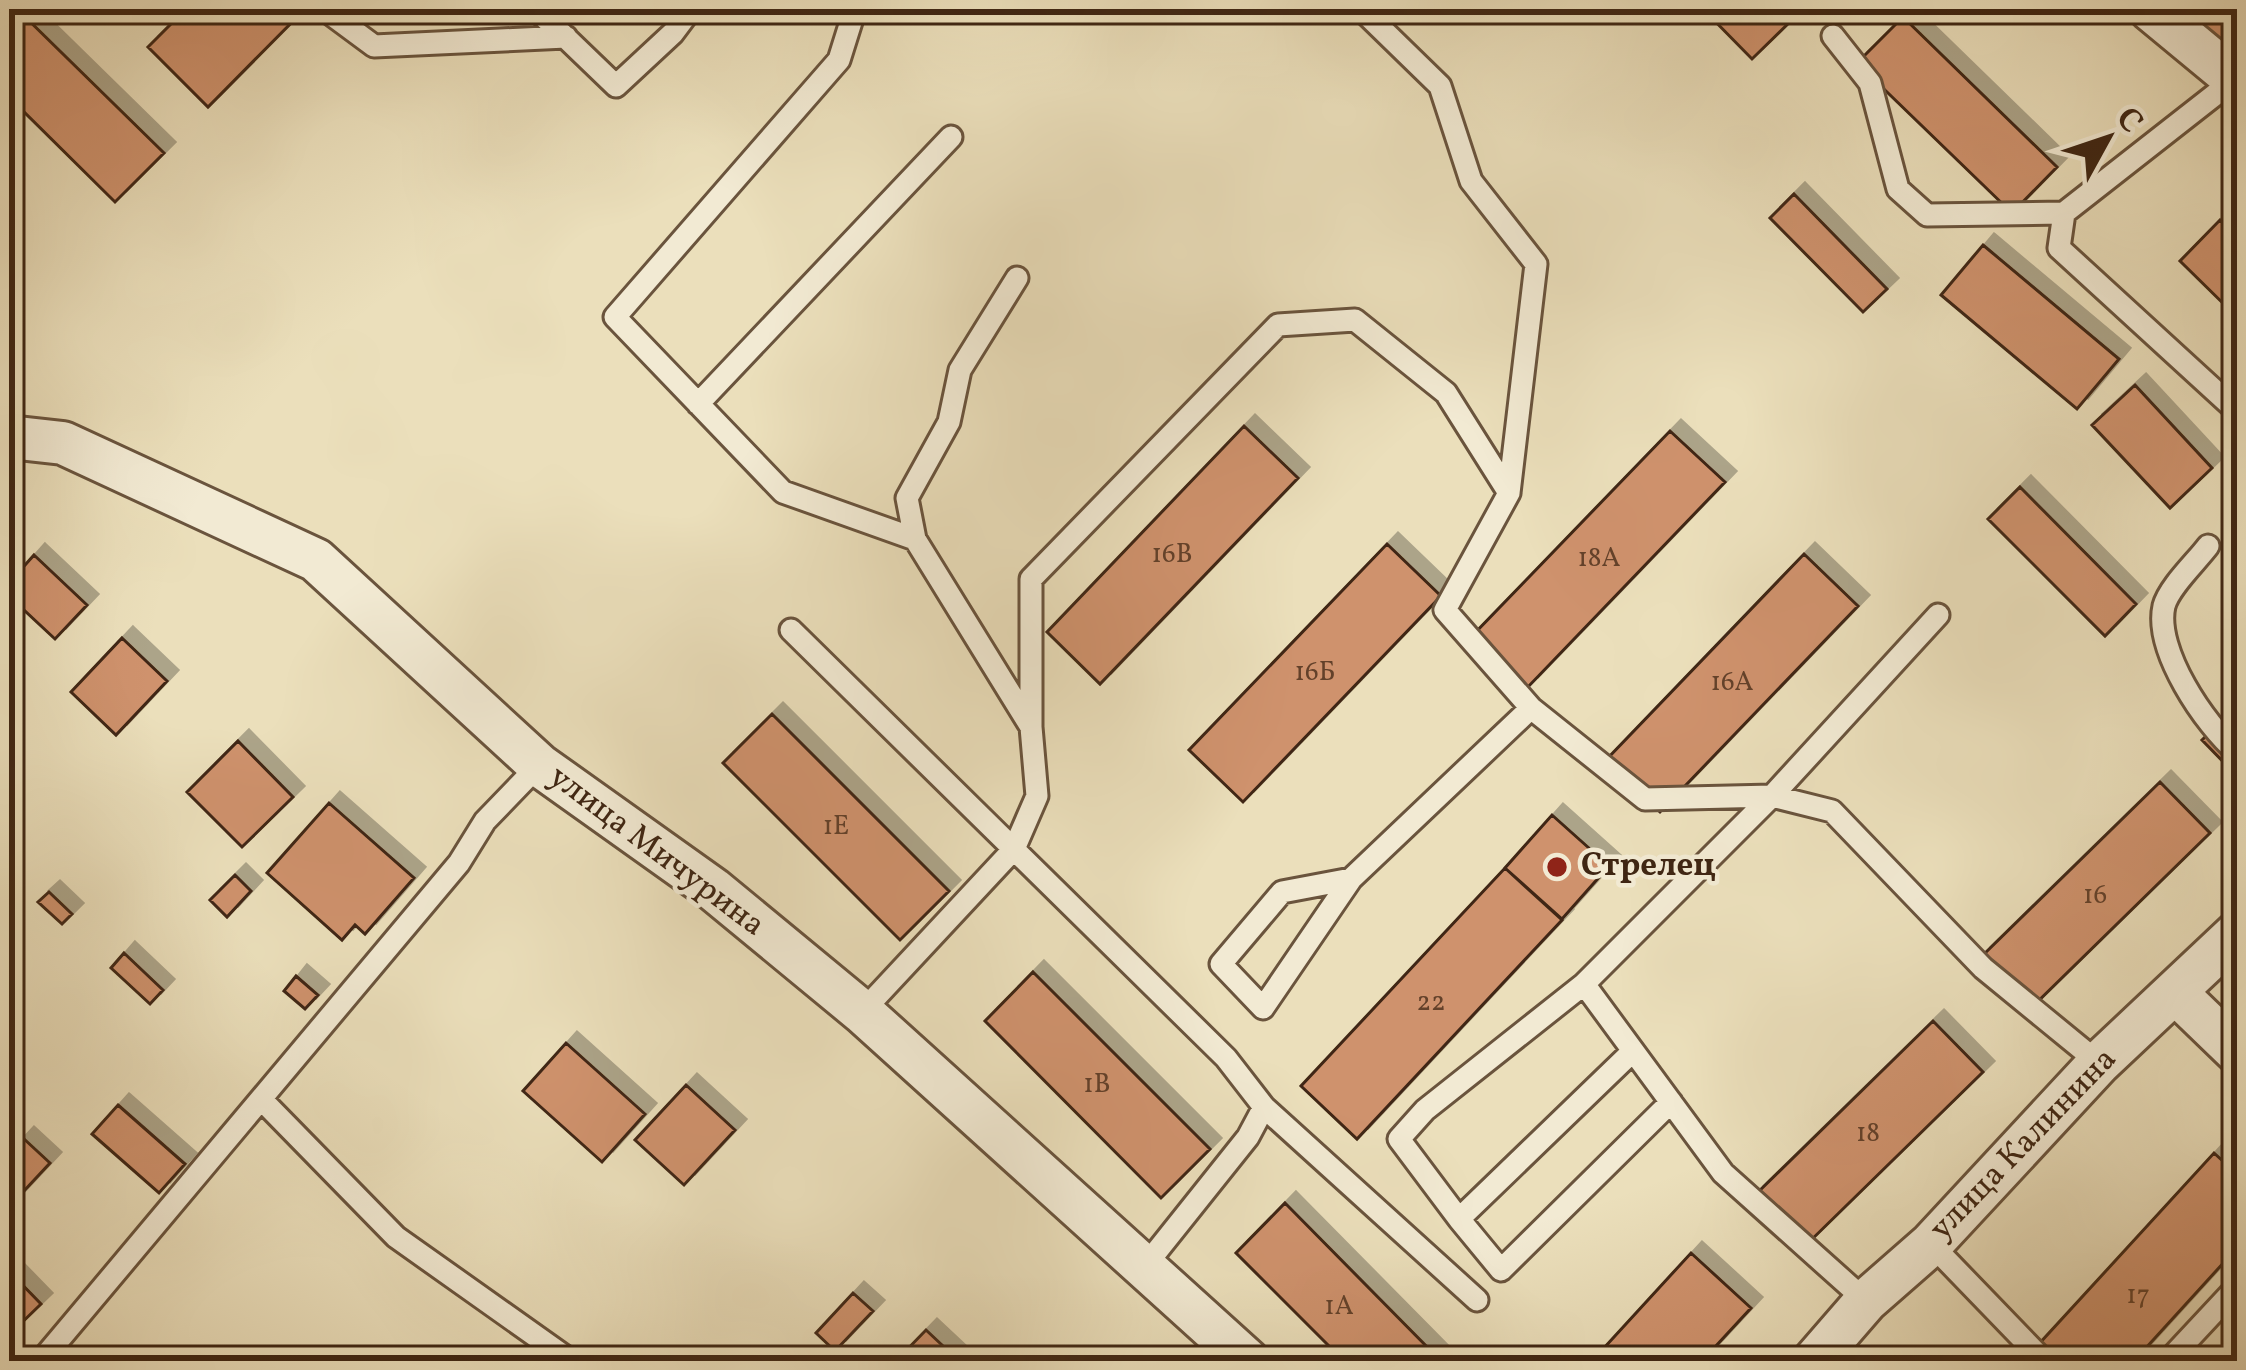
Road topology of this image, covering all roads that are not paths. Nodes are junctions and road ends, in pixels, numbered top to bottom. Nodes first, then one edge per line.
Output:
1 (325, 9) edge
2 (536, 9) edge
3 (691, 9) edge
4 (856, 9) edge
5 (1360, 9) edge
6 (2150, 9) edge
7 (1833, 36) dead end
8 (566, 38) junction
9 (2236, 80) edge
10 (951, 136) dead end
11 (2064, 213) junction
12 (1017, 278) dead end
13 (698, 404) junction
14 (2237, 411) edge
15 (9, 437) edge
16 (1509, 493) junction
17 (915, 539) junction
18 (2208, 546) dead end
19 (1938, 615) dead end
20 (791, 630) dead end
21 (1532, 708) junction
22 (1031, 727) junction
23 (2237, 752) edge
24 (539, 765) junction
25 (1772, 796) junction
26 (1014, 849) junction
27 (1351, 879) junction
28 (2237, 933) edge
29 (1585, 984) junction
30 (2176, 993) junction
31 (862, 1012) junction
32 (1634, 1051) junction
33 (2237, 1052) edge
34 (2099, 1063) junction
35 (262, 1100) junction
36 (1671, 1102) junction
37 (1264, 1107) junction
38 (1459, 1219) junction
39 (1931, 1244) junction
40 (1145, 1266) junction
41 (2237, 1286) edge
42 (1477, 1300) dead end
43 (1866, 1301) junction
44 (41, 1361) edge
45 (571, 1361) edge
46 (1248, 1361) edge
47 (1814, 1361) edge
48 (2044, 1361) edge
49 (2168, 1361) edge

1 - 8 lane
2 - 8 lane
3 - 8 lane
4 - 13 lane
5 - 16 lane
6 - 9 street
7 - 11 lane
9 - 11 lane
10 - 13 lane
11 - 14 lane
12 - 17 lane
13 - 17 lane
15 - 24 street, улица Мичурина
16 - 21 lane
16 - 22 lane
17 - 22 lane
18 - 23 lane
19 - 25 lane
20 - 26 lane
21 - 25 lane
21 - 27 lane
22 - 26 lane
24 - 31 street, улица Мичурина
24 - 35 lane
25 - 29 lane
25 - 34 lane
26 - 31 lane
26 - 37 lane
27 - 27 lane
28 - 30 street, улица Калинина
29 - 32 lane
29 - 38 lane
30 - 33 street
30 - 34 street, улица Калинина
31 - 40 street, улица Мичурина
32 - 36 lane
32 - 38 lane
34 - 39 street, улица Калинина
35 - 44 lane
35 - 45 lane
36 - 38 lane
36 - 43 lane
37 - 40 lane
37 - 42 lane
39 - 43 street, улица Калинина
39 - 48 lane
40 - 46 street, улица Мичурина
41 - 49 lane
43 - 47 street, улица Калинина

